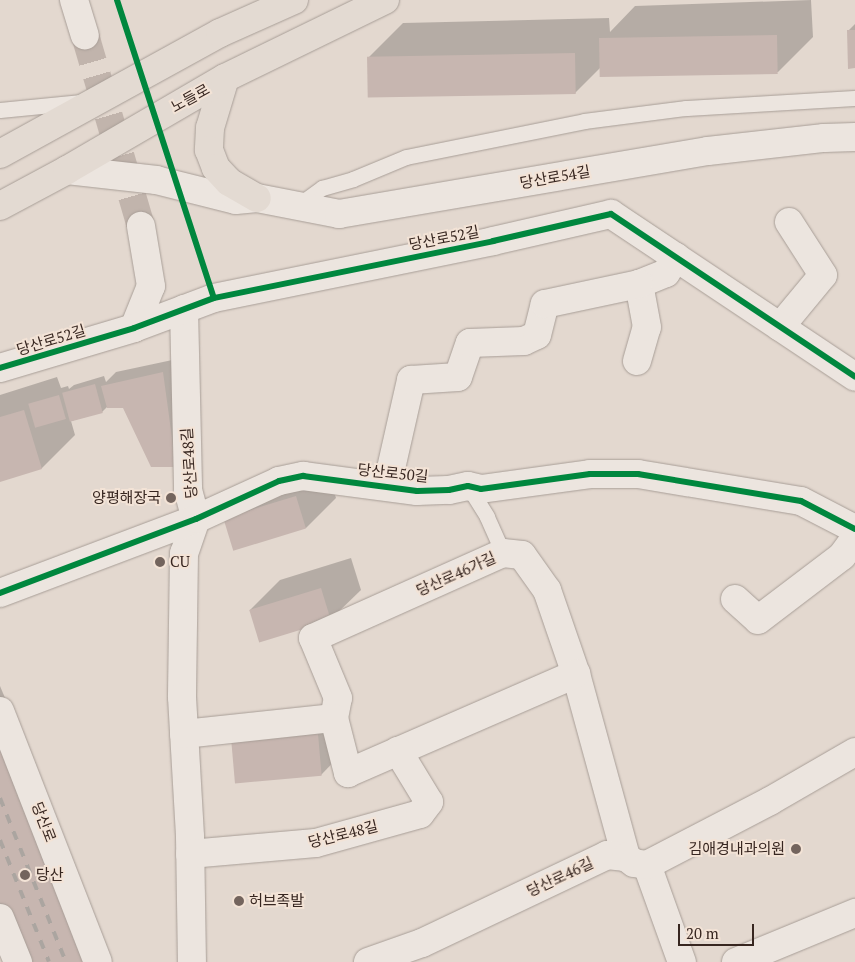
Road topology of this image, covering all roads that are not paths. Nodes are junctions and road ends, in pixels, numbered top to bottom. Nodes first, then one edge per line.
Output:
1 (74, 0) edge
2 (276, 0) edge
3 (294, 0) edge
4 (385, 0) edge
5 (220, 33) junction
6 (86, 35) tunnel mouth
7 (225, 78) junction
8 (855, 98) edge
9 (96, 101) junction
10 (0, 110) edge
11 (855, 137) edge
12 (0, 154) edge
13 (67, 170) junction
14 (257, 198) junction
15 (0, 206) edge
16 (297, 206) junction
17 (789, 222) dead end
18 (141, 226) tunnel mouth
19 (676, 257) junction
20 (639, 284) junction
21 (184, 309) junction
22 (780, 327) junction
23 (134, 328) junction
24 (637, 361) dead end
25 (0, 368) edge
26 (855, 377) edge
27 (387, 486) junction
28 (468, 486) junction
29 (196, 519) junction
30 (855, 529) edge
31 (855, 538) edge
32 (503, 553) junction
33 (0, 593) edge
34 (735, 599) dead end
35 (576, 674) junction
36 (0, 710) edge
37 (334, 718) junction
38 (184, 734) junction
39 (398, 751) junction
40 (855, 752) edge
41 (190, 854) junction
42 (636, 861) junction
43 (855, 914) edge
44 (0, 918) edge
45 (18, 962) edge
46 (98, 962) edge
47 (192, 962) edge
48 (368, 962) edge
49 (682, 962) edge
50 (736, 962) edge

1 - 6 street
2 - 5 main road
3 - 5 main road
4 - 7 main road, 노들로
5 - 9 main road
7 - 13 main road, 노들로
7 - 14 main road
8 - 16 lane
9 - 10 lane
9 - 12 main road
11 - 16 street, 당산로54길
13 - 14 street, 당산로54길
13 - 15 main road, 노들로
14 - 16 street, 당산로54길
17 - 22 street
18 - 23 street
19 - 20 street
19 - 21 street, 당산로52길
19 - 22 street, 당산로52길
20 - 24 street
20 - 27 street, 당산로50길
21 - 23 street, 당산로52길
21 - 29 street, 당산로48길
22 - 26 street, 당산로52길
23 - 25 street, 당산로52길
27 - 28 street, 당산로50길
27 - 29 street, 당산로50길
28 - 30 street, 당산로50길
28 - 32 lane
29 - 33 street, 당산로50길
29 - 38 street, 당산로48길
31 - 34 street
32 - 35 street, 당산로46가길
32 - 37 street, 당산로46가길
35 - 39 street
35 - 42 street, 당산로46가길
36 - 46 street, 당산로
37 - 38 street
37 - 39 street
38 - 41 street, 당산로48길
39 - 41 street, 당산로48길
40 - 42 street, 당산로46길
41 - 47 street, 당산로48길
42 - 48 street, 당산로46길
42 - 49 street, 당산로46가길
43 - 50 street
44 - 45 street

